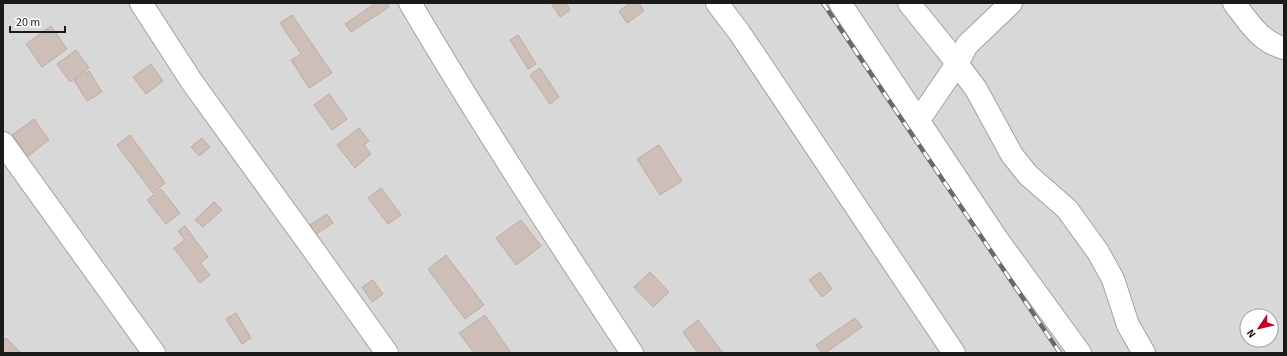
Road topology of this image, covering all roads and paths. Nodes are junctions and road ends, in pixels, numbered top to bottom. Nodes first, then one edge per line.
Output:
1 (141, 3) edge
2 (410, 3) edge
3 (717, 3) edge
4 (840, 3) edge
5 (909, 3) edge
6 (1011, 3) edge
7 (1234, 3) edge
8 (1284, 48) edge
9 (957, 64) junction
10 (918, 121) junction
11 (3, 143) edge
12 (154, 353) edge
13 (387, 353) edge
14 (632, 353) edge
15 (954, 353) edge
16 (1080, 353) edge
17 (1144, 353) edge

1 - 13 street
2 - 14 street
3 - 15 street
4 - 10 street
5 - 9 street
6 - 9 street
7 - 8 street
9 - 10 street
9 - 17 street
10 - 16 street
11 - 12 street

